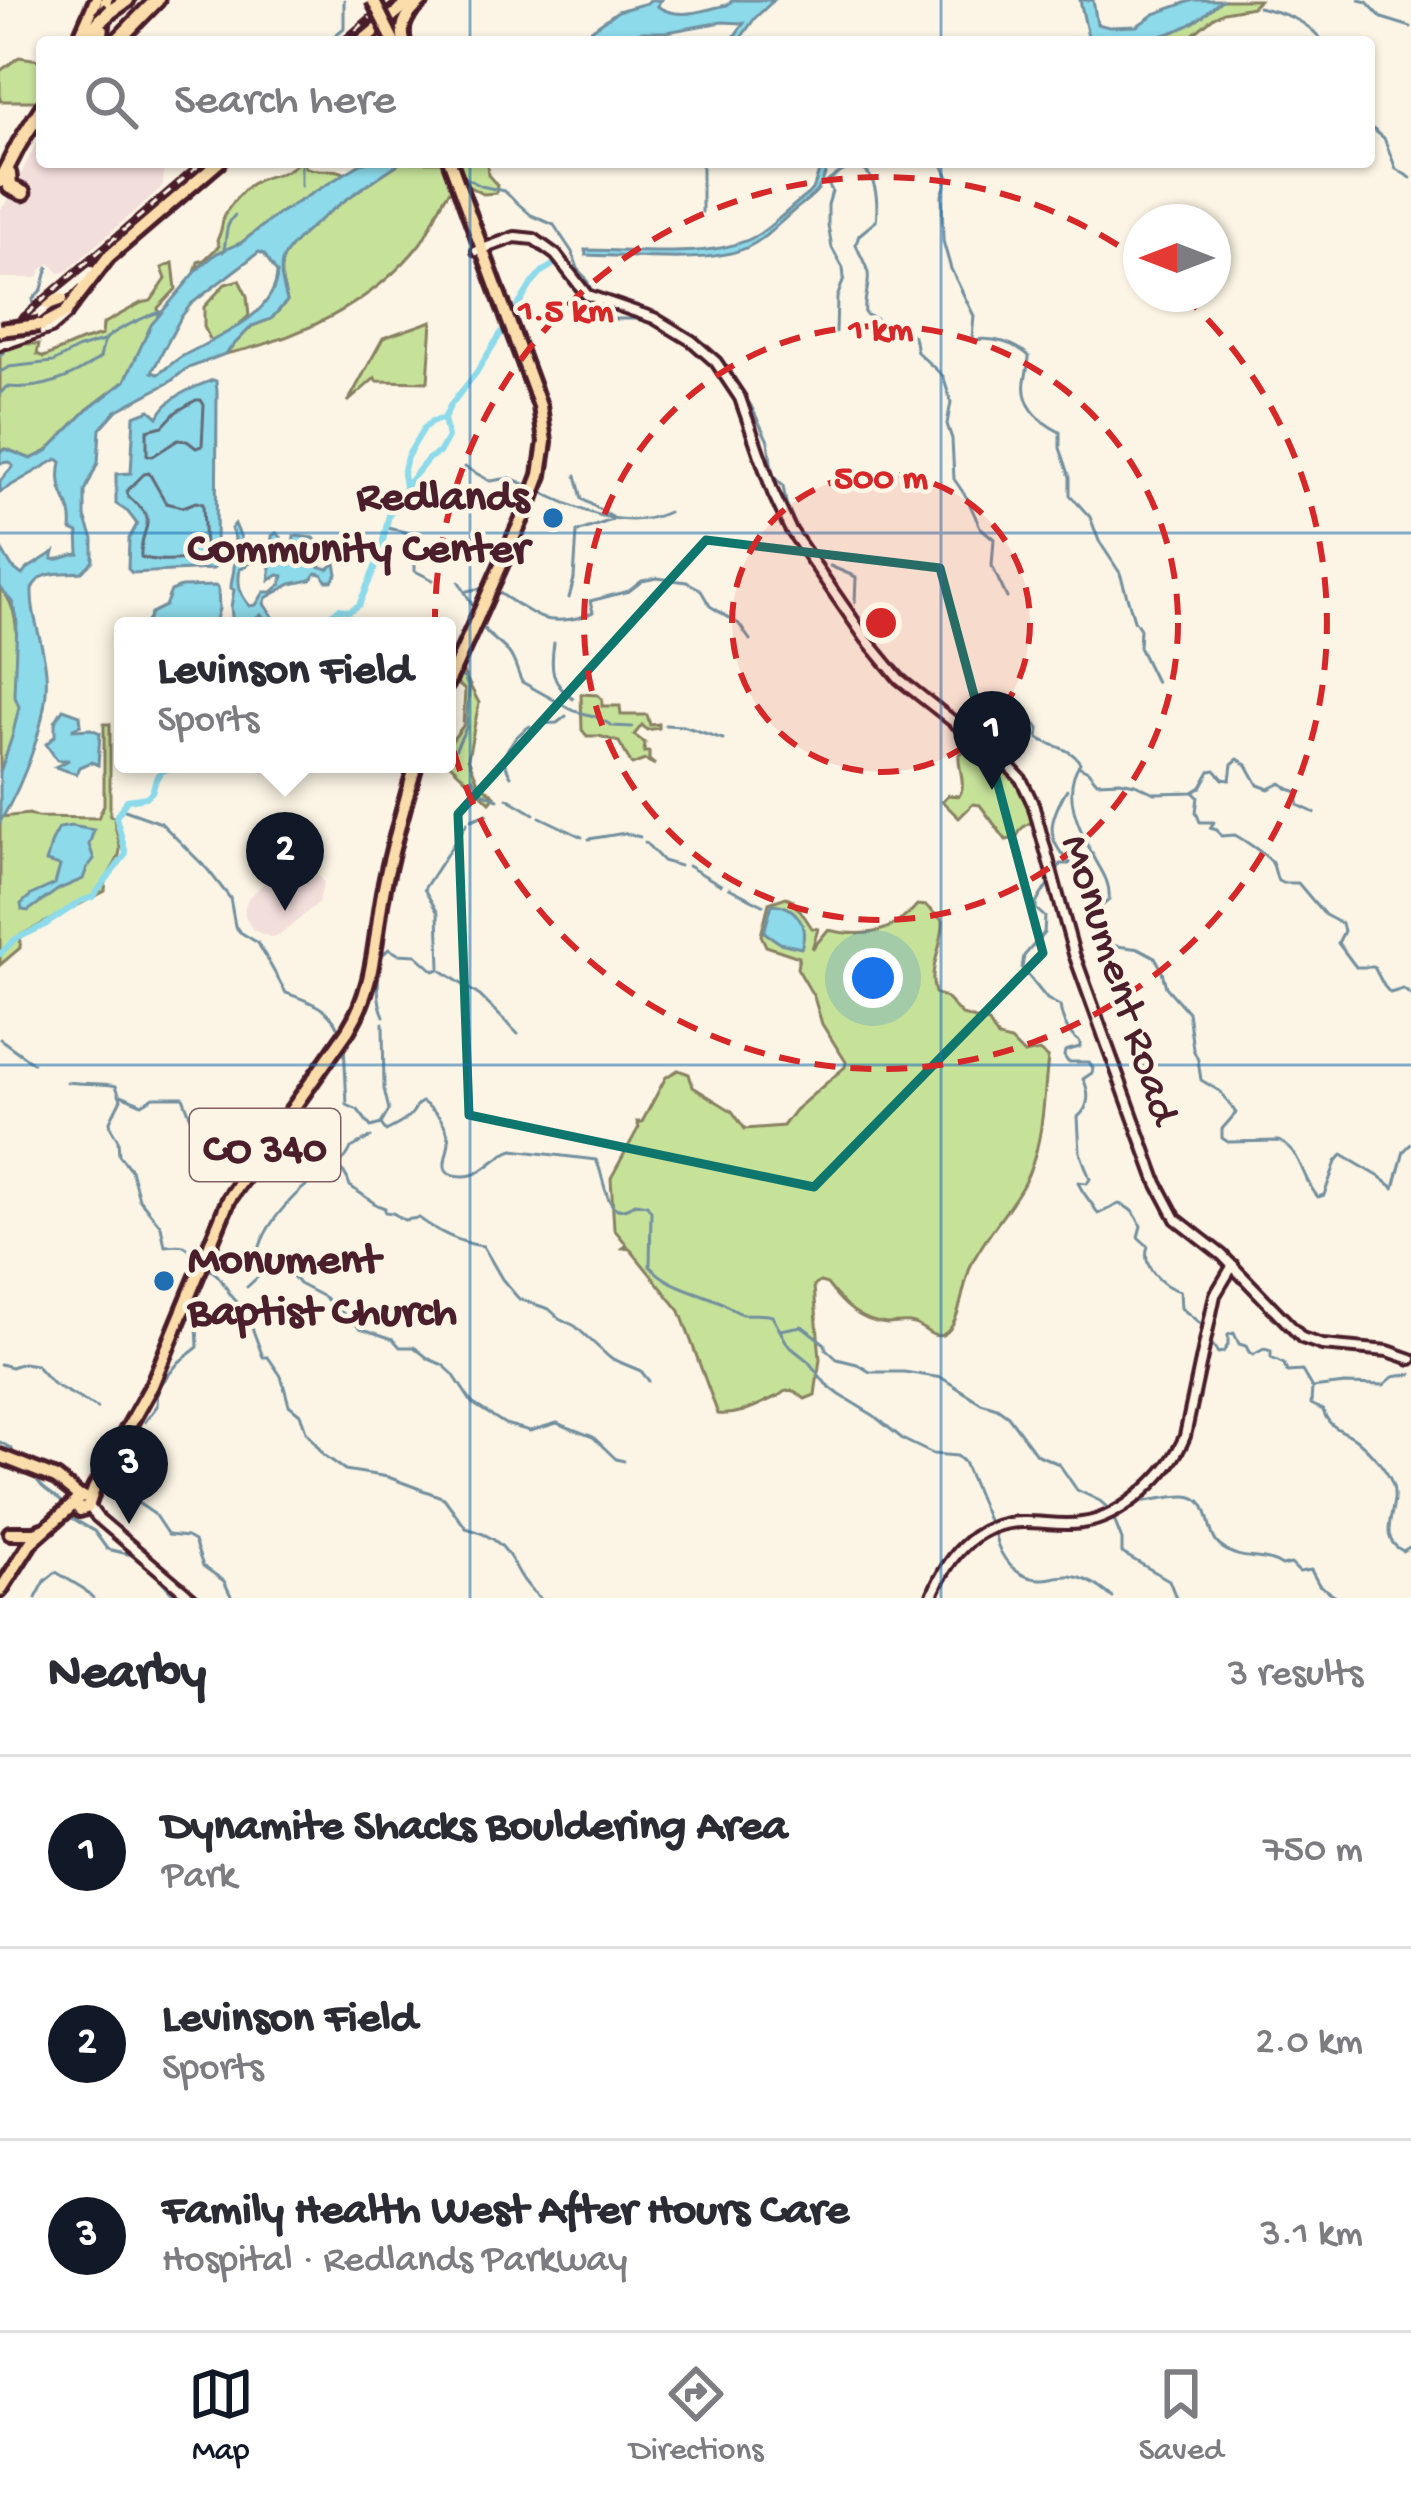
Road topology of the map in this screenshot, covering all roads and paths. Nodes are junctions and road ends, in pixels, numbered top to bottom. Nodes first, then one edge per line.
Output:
1 (96, 0) edge
2 (127, 0) edge
3 (375, 0) edge
4 (417, 0) edge
5 (155, 3) edge
6 (106, 10) edge
7 (81, 36) edge
8 (84, 36) edge
9 (122, 36) edge
10 (372, 36) edge
11 (394, 36) edge
12 (396, 36) edge
13 (36, 117) edge
14 (36, 129) edge
15 (209, 168) edge
16 (448, 168) edge
17 (2, 181) edge
18 (456, 187) junction
19 (23, 193) dead end
20 (474, 227) junction
21 (496, 244) junction
22 (480, 250) junction
23 (487, 269) junction
24 (92, 272) junction
25 (79, 294) junction
26 (58, 308) junction
27 (508, 324) junction
28 (0, 331) edge
29 (0, 346) edge
30 (535, 389) junction
31 (536, 410) junction
32 (543, 455) junction
33 (456, 671) edge
34 (414, 773) edge
35 (1233, 1265) junction
36 (1411, 1359) edge
37 (0, 1456) edge
38 (83, 1502) junction
39 (50, 1526) junction
40 (10, 1533) dead end
41 (0, 1591) edge
42 (192, 1598) edge
43 (931, 1598) edge

1 - 7 main road
2 - 6 highway
3 - 11 main road, bridge
4 - 10 main road
4 - 12 main road
5 - 9 highway
6 - 8 highway
13 - 17 highway
14 - 17 highway
15 - 24 main road
16 - 18 main road
17 - 19 highway
18 - 20 main road
18 - 22 main road
20 - 21 main road
20 - 22 main road
21 - 22 main road, Monument Road
21 - 35 main road, Monument Road
22 - 23 main road
23 - 27 main road
23 - 27 main road
24 - 25 main road
24 - 26 main road
24 - 26 main road
25 - 26 main road
25 - 29 main road
26 - 28 main road, bridge
26 - 29 main road
27 - 30 main road
27 - 31 main road
30 - 31 main road
30 - 32 main road
31 - 32 main road
32 - 33 main road
34 - 38 main road, CO 340
35 - 36 main road, Monument Road
35 - 43 main road
37 - 38 main road
38 - 39 main road
38 - 39 main road
38 - 42 main road
39 - 40 main road
39 - 41 main road

